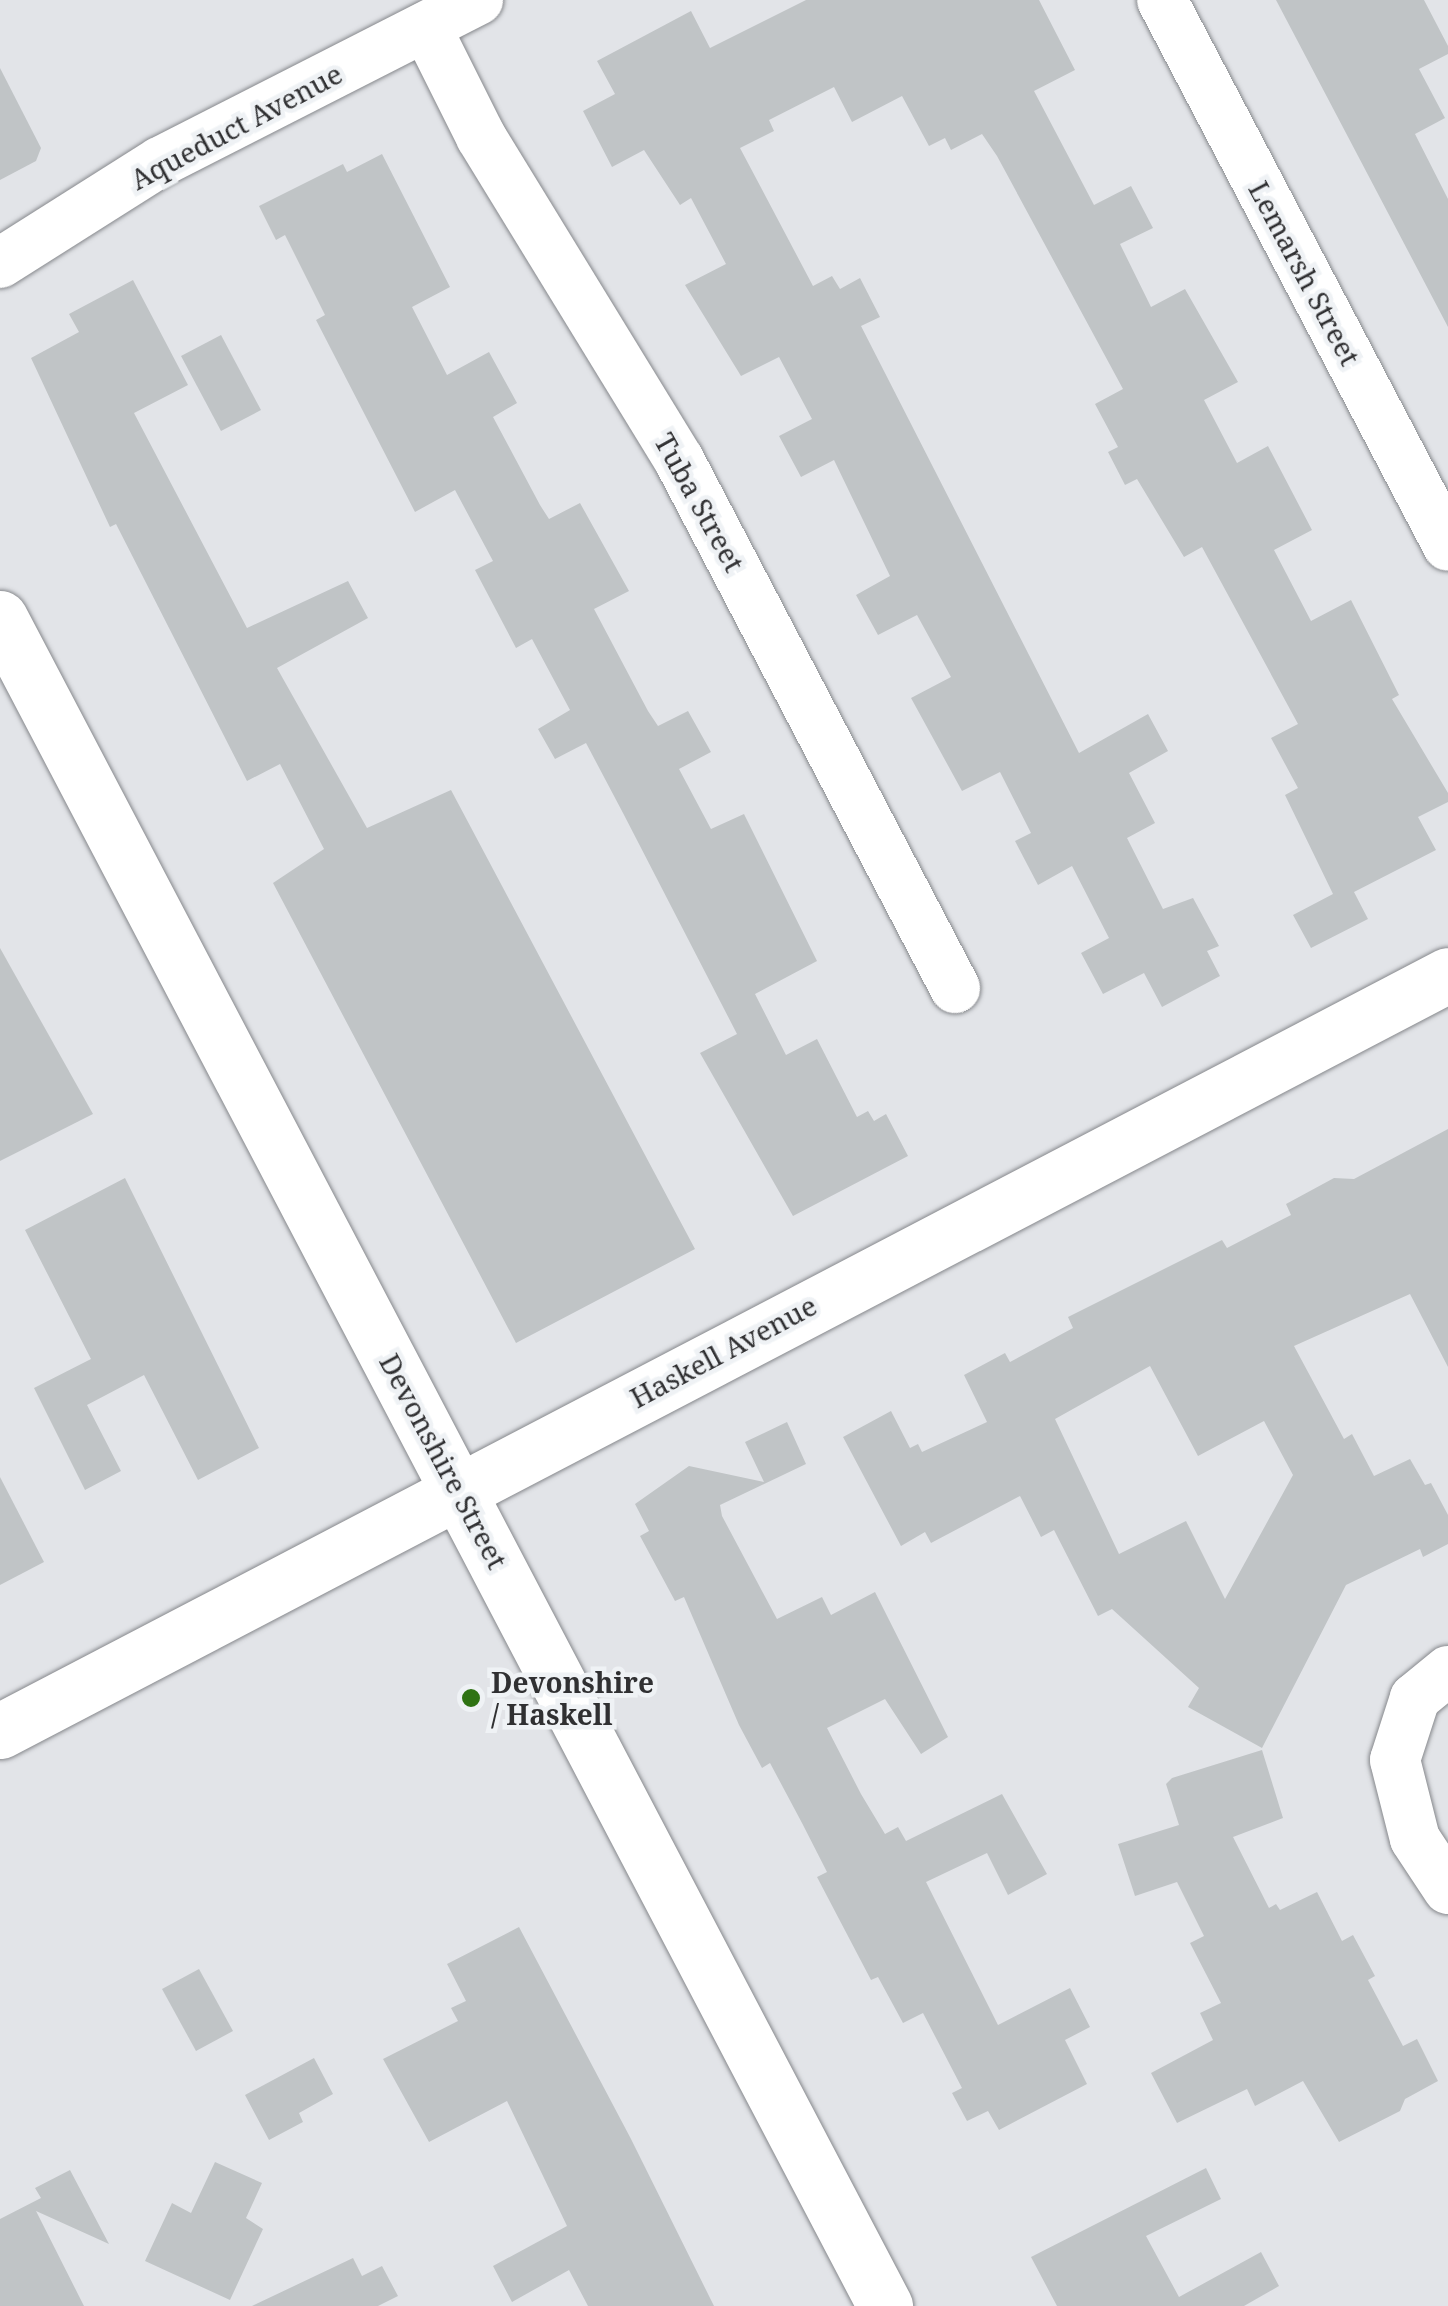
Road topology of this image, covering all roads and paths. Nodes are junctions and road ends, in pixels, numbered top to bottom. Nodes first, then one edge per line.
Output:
1 (478, 0) edge
2 (1162, 0) edge
3 (426, 27) junction
4 (0, 263) edge
5 (1448, 546) edge
6 (0, 618) edge
7 (1448, 975) edge
8 (955, 988) dead end
9 (460, 1488) junction
10 (1448, 1671) edge
11 (0, 1731) edge
12 (1448, 1890) edge
13 (885, 2306) edge

1 - 3 street, Aqueduct Avenue
2 - 5 street, Lemarsh Street
3 - 4 street, Aqueduct Avenue
3 - 8 street, Tuba Street
6 - 9 main road, Devonshire Street
7 - 9 main road, Haskell Avenue
9 - 11 main road, Haskell Avenue
9 - 13 main road, Devonshire Street
10 - 12 street

